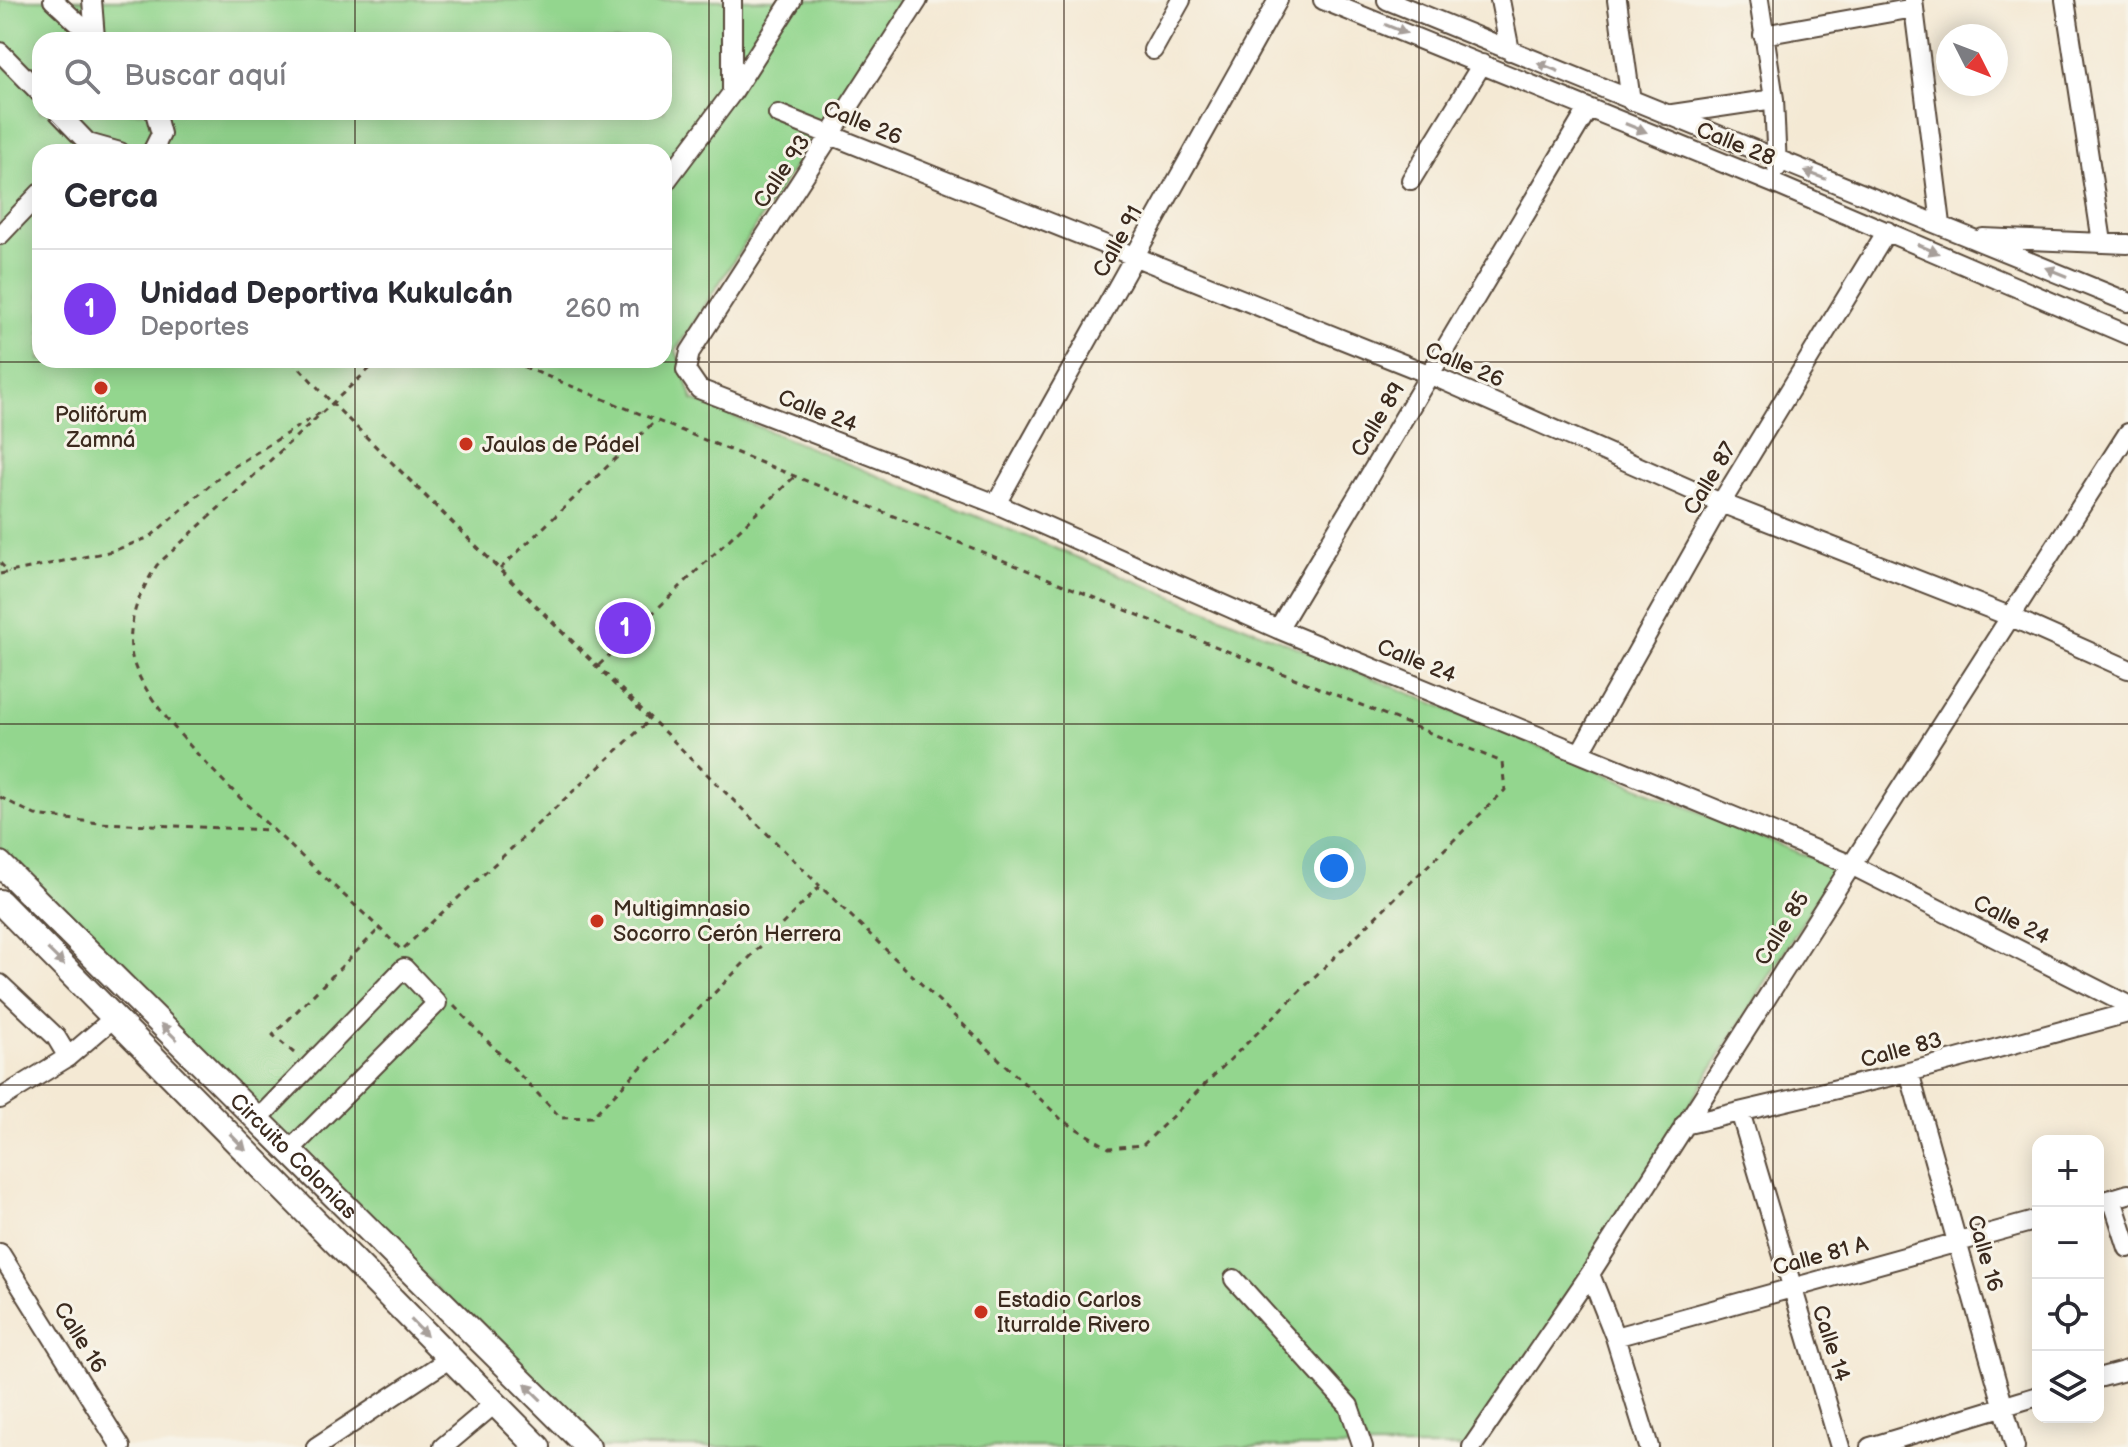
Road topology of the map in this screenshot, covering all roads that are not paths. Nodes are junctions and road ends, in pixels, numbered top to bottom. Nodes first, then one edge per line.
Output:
1 (53, 0) edge
2 (92, 0) edge
3 (732, 0) edge
4 (792, 0) edge
5 (918, 0) edge
6 (1181, 0) edge
7 (1278, 0) edge
8 (1323, 0) edge
9 (1387, 0) edge
10 (1500, 0) edge
11 (1617, 0) edge
12 (1759, 0) edge
13 (2065, 0) edge
14 (1914, 4) edge
15 (88, 32) edge
16 (95, 32) edge
17 (1763, 35) junction
18 (1153, 50) dead end
19 (1510, 51) junction
20 (0, 52) edge
21 (1482, 64) junction
22 (32, 85) edge
23 (732, 93) junction
24 (1774, 99) junction
25 (1631, 101) junction
26 (1588, 109) junction
27 (778, 114) dead end
28 (1664, 116) junction
29 (64, 120) edge
30 (157, 120) edge
31 (834, 135) junction
32 (84, 144) edge
33 (156, 144) edge
34 (1778, 160) junction
35 (672, 173) edge
36 (1411, 180) dead end
37 (1775, 184) junction
38 (32, 201) edge
39 (1941, 224) junction
40 (1887, 231) junction
41 (0, 235) edge
42 (1970, 237) junction
43 (2102, 242) junction
44 (2128, 244) edge
45 (1135, 258) junction
46 (2128, 302) edge
47 (2128, 335) edge
48 (686, 370) joint
49 (1431, 375) junction
50 (2128, 433) edge
51 (1721, 503) junction
52 (996, 504) junction
53 (2009, 616) junction
54 (1278, 629) junction
55 (2128, 669) edge
56 (1580, 753) junction
57 (0, 864) edge
58 (1849, 864) junction
59 (0, 902) edge
60 (0, 984) edge
61 (2128, 1005) edge
62 (2128, 1013) edge
63 (116, 1016) junction
64 (68, 1057) junction
65 (208, 1071) junction
66 (1909, 1072) junction
67 (189, 1091) junction
68 (0, 1099) edge
69 (1741, 1115) junction
70 (257, 1120) junction
71 (1684, 1125) junction
72 (289, 1151) junction
73 (2113, 1199) edge
74 (2032, 1222) edge
75 (1958, 1243) junction
76 (2128, 1248) edge
77 (0, 1253) edge
78 (1590, 1274) junction
79 (1234, 1279) dead end
80 (1790, 1289) junction
81 (1615, 1337) junction
82 (449, 1359) junction
83 (2128, 1370) edge
84 (2104, 1376) edge
85 (2032, 1398) edge
86 (493, 1405) junction
87 (2003, 1406) junction
88 (320, 1446) edge
89 (1474, 1446) edge
90 (121, 1447) edge
91 (443, 1447) edge
92 (538, 1447) edge
93 (588, 1447) edge
94 (1363, 1447) edge
95 (1649, 1447) edge
96 (1840, 1447) edge
97 (1870, 1447) edge
98 (2015, 1447) edge

1 - 15 street
2 - 16 street
3 - 23 street
4 - 23 street
5 - 31 street, Calle 93
6 - 18 street
7 - 45 street, Calle 91
8 -> 21 street, Calle 28
9 - 19 street, Calle 28
10 - 19 street
11 - 25 street
12 - 17 street
13 - 43 street
14 - 17 street
14 - 39 street
17 - 24 street
25 -> 19 street, Calle 28
20 - 22 street
21 - 26 street, Calle 28
21 - 36 street
23 - 35 street
24 - 28 street
24 - 34 street
25 - 28 street, Calle 28
26 -> 37 street, Calle 28
26 - 49 street, Calle 89
27 - 31 street, Calle 26
28 - 34 street, Calle 28
29 - 32 street
30 - 33 street
31 - 45 street, Calle 26
31 - 48 street, Calle 93
34 - 37 street
39 -> 34 street, Calle 28
37 - 40 street, Calle 28
38 - 41 street
39 - 42 street, Calle 28
40 -> 47 street, Calle 28
40 - 51 street, Calle 87
42 - 43 street
46 -> 42 street, Calle 28
43 - 44 street
45 - 49 street, Calle 26
45 - 52 street, Calle 91
48 - 52 street, Calle 24
49 - 51 street, Calle 26
49 - 54 street, Calle 89
50 - 53 street, Calle 85
51 - 53 street, Calle 26
51 - 56 street, Calle 87
52 - 54 street, Calle 24
53 - 55 street, Calle 26
53 - 58 street, Calle 85
54 - 56 street, Calle 24
56 - 58 street, Calle 24
65 -> 57 main road, Circuito Colonias
58 - 61 street, Calle 24
58 - 71 street, Calle 85
59 -> 63 main road, Circuito Colonias
60 - 64 street
62 - 66 street, Calle 83
63 - 64 street
63 - 67 main road, Circuito Colonias
64 - 68 street
65 - 67 main road
65 - 70 main road, Circuito Colonias
66 - 69 street, Calle 83
66 - 75 street, Calle 16
67 -> 82 main road, Circuito Colonias
69 - 71 street, Calle 83
69 - 80 street, Calle 14
70 - 72 main road, Circuito Colonias
70 - 72 street
71 - 78 street, Calle 85
93 -> 72 main road, Circuito Colonias
73 - 76 street
74 - 75 street, Calle 81 A
75 - 80 street, Calle 81 A
75 - 87 street, Calle 16
77 - 90 street, Calle 16
78 - 81 street
78 - 89 street, Calle 85
79 - 94 street
80 - 81 street, Calle 81 A
80 - 96 street, Calle 14
81 - 95 street
82 - 86 main road, Circuito Colonias
82 - 88 street
83 - 84 street
85 - 87 street
86 - 91 street
86 - 92 main road, Circuito Colonias
87 - 97 street
87 - 98 street, Calle 16

